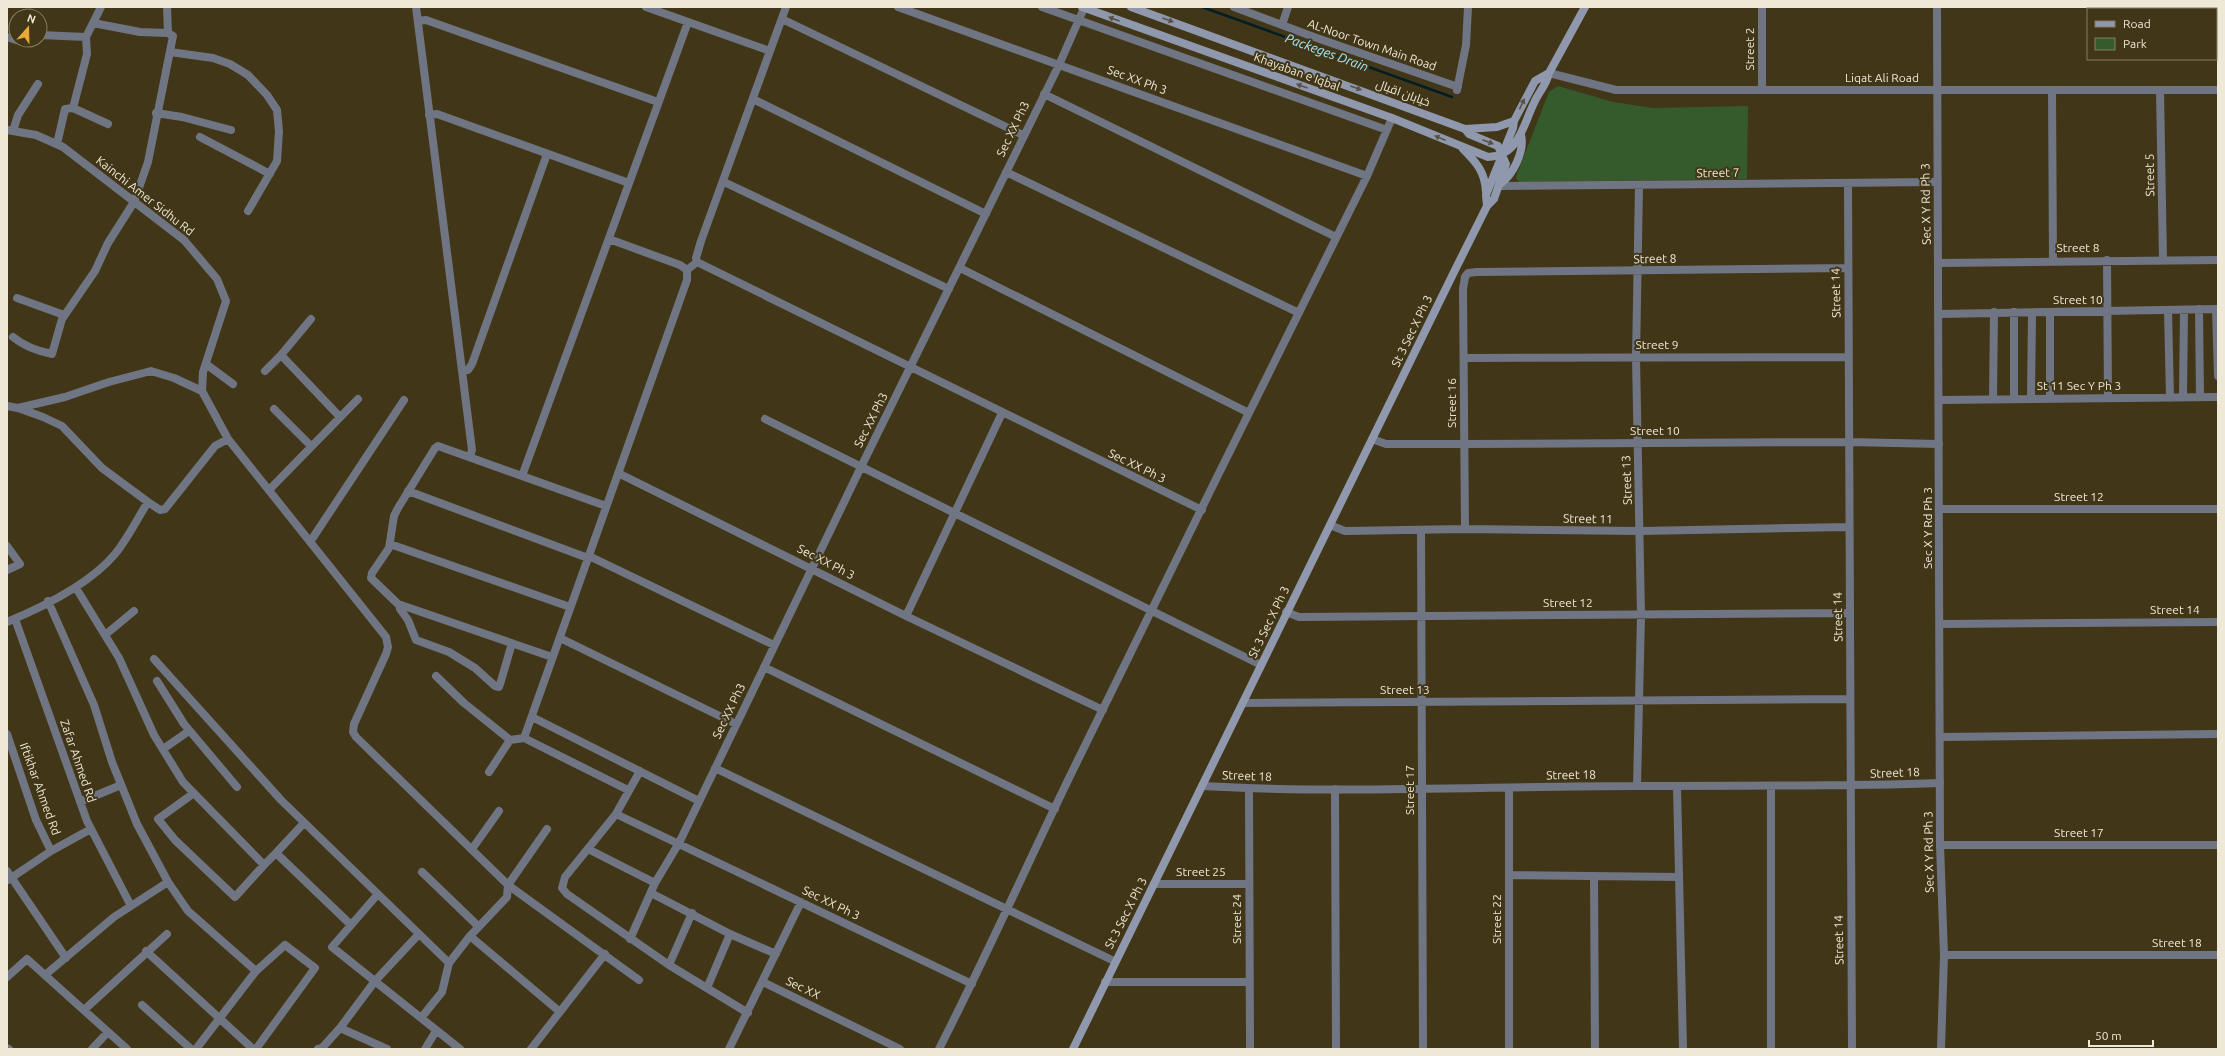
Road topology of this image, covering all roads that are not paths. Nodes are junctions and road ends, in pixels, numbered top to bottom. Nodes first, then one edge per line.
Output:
1 (101, 7) edge
2 (167, 7) edge
3 (416, 7) edge
4 (646, 7) edge
5 (786, 7) edge
6 (898, 7) edge
7 (1042, 7) edge
8 (1083, 7) edge
9 (1131, 7) edge
10 (1234, 7) edge
11 (1288, 7) edge
12 (1468, 7) edge
13 (1585, 7) edge
14 (1762, 7) edge
15 (1937, 7) edge
16 (782, 19) junction
17 (1080, 20) junction
18 (418, 21) junction
19 (688, 22) junction
20 (93, 23) junction
21 (1282, 25) junction
22 (168, 33) junction
23 (48, 35) edge
24 (86, 37) junction
25 (770, 51) junction
26 (170, 52) junction
27 (1059, 65) junction
28 (1549, 73) junction
29 (38, 84) dead end
30 (1762, 90) junction
31 (1937, 90) junction
32 (2160, 90) junction
33 (2218, 90) edge
34 (2052, 91) junction
35 (1044, 94) junction
36 (753, 99) junction
37 (658, 102) junction
38 (72, 108) junction
39 (156, 113) junction
40 (429, 114) junction
41 (1392, 118) junction
42 (1514, 121) junction
43 (108, 124) dead end
44 (1465, 129) junction
45 (10, 130) edge
46 (231, 130) dead end
47 (1387, 130) junction
48 (1521, 134) junction
49 (1023, 135) junction
50 (200, 137) dead end
51 (57, 144) junction
52 (1460, 146) junction
53 (547, 154) junction
54 (1503, 154) junction
55 (1006, 172) junction
56 (270, 174) junction
57 (1367, 176) junction
58 (724, 182) junction
59 (1937, 182) junction
60 (628, 183) junction
61 (1848, 184) junction
62 (1499, 185) junction
63 (1639, 186) junction
64 (1486, 195) junction
65 (134, 202) junction
66 (1487, 206) junction
67 (248, 211) dead end
68 (986, 214) junction
69 (1336, 237) junction
70 (609, 239) junction
71 (2053, 260) junction
72 (2107, 260) junction
73 (2163, 260) junction
74 (2218, 260) edge
75 (697, 262) junction
76 (1938, 263) junction
77 (960, 268) junction
78 (1847, 268) junction
79 (687, 270) junction
80 (1454, 272) junction
81 (1637, 272) junction
82 (1464, 277) junction
83 (949, 289) junction
84 (17, 298) dead end
85 (2199, 309) junction
86 (2217, 309) edge
87 (2168, 310) junction
88 (2184, 310) junction
89 (1994, 312) junction
90 (2014, 312) junction
91 (2032, 312) junction
92 (2107, 312) junction
93 (1299, 313) junction
94 (2050, 313) junction
95 (1939, 314) junction
96 (64, 315) junction
97 (311, 319) dead end
98 (13, 337) dead end
99 (281, 355) junction
100 (1849, 357) junction
101 (1465, 358) junction
102 (1636, 358) junction
103 (206, 364) junction
104 (910, 368) junction
105 (463, 370) junction
106 (265, 371) dead end
107 (2218, 376) edge
108 (233, 384) dead end
109 (202, 391) junction
110 (2183, 397) junction
111 (2200, 397) junction
112 (2218, 397) edge
113 (2050, 398) junction
114 (2108, 398) junction
115 (2170, 398) junction
116 (358, 399) dead end
117 (1993, 399) junction
118 (2014, 399) junction
119 (2031, 399) junction
120 (404, 400) dead end
121 (1940, 400) junction
122 (7, 406) edge
123 (18, 408) junction
124 (274, 409) dead end
125 (1002, 413) junction
126 (1249, 413) junction
127 (340, 417) junction
128 (766, 419) dead end
129 (228, 439) junction
130 (1372, 439) junction
131 (1848, 442) junction
132 (1637, 443) junction
133 (1464, 444) junction
134 (1939, 444) junction
135 (311, 446) junction
136 (470, 456) junction
137 (861, 467) junction
138 (618, 473) junction
139 (522, 476) junction
140 (269, 490) junction
141 (408, 491) junction
142 (148, 502) junction
143 (606, 506) junction
144 (1940, 509) junction
145 (2218, 509) edge
146 (1202, 510) junction
147 (954, 513) junction
148 (1330, 525) junction
149 (1848, 527) junction
150 (1465, 529) junction
151 (1421, 531) junction
152 (1640, 532) junction
153 (310, 542) junction
154 (390, 544) junction
155 (7, 546) edge
156 (588, 557) junction
157 (812, 568) junction
158 (7, 570) edge
159 (76, 588) junction
160 (48, 602) junction
161 (401, 605) junction
162 (570, 607) junction
163 (134, 611) dead end
164 (1152, 611) junction
165 (1286, 612) junction
166 (1850, 613) junction
167 (1641, 615) junction
168 (906, 616) junction
169 (1420, 616) junction
170 (15, 619) junction
171 (7, 622) edge
172 (2218, 622) edge
173 (1940, 624) junction
174 (105, 635) junction
175 (560, 638) junction
176 (512, 643) junction
177 (774, 646) junction
178 (552, 657) junction
179 (154, 659) dead end
180 (1261, 665) junction
181 (764, 667) junction
182 (436, 676) dead end
183 (157, 681) dead end
184 (1850, 699) junction
185 (1639, 700) junction
186 (1421, 702) junction
187 (1243, 703) junction
188 (1103, 710) junction
189 (532, 717) junction
190 (736, 724) junction
191 (190, 731) junction
192 (7, 734) edge
193 (2218, 734) edge
194 (1940, 737) junction
195 (524, 738) junction
196 (510, 740) junction
197 (163, 749) junction
198 (715, 768) junction
199 (640, 771) junction
200 (489, 772) dead end
201 (1940, 783) junction
202 (121, 785) junction
203 (1202, 786) junction
204 (1637, 786) junction
205 (1849, 786) junction
206 (237, 787) dead end
207 (1677, 787) junction
208 (1771, 787) junction
209 (1422, 788) junction
210 (1249, 789) junction
211 (1335, 789) junction
212 (1509, 789) junction
213 (628, 790) junction
214 (194, 793) junction
215 (699, 801) junction
216 (80, 802) junction
217 (1054, 809) junction
218 (500, 811) dead end
219 (616, 814) junction
220 (304, 823) junction
221 (91, 829) junction
222 (547, 829) dead end
223 (679, 843) junction
224 (1940, 845) junction
225 (2218, 845) edge
226 (472, 849) junction
227 (588, 849) junction
228 (51, 851) junction
229 (276, 853) junction
230 (264, 865) junction
231 (422, 872) dead end
232 (1509, 875) junction
233 (8, 876) edge
234 (1594, 876) junction
235 (1679, 877) junction
236 (168, 882) junction
237 (655, 883) junction
238 (1154, 884) junction
239 (1248, 884) junction
240 (508, 885) junction
241 (651, 893) junction
242 (378, 894) junction
243 (801, 902) junction
244 (131, 906) junction
245 (1006, 908) junction
246 (692, 913) junction
247 (351, 925) junction
248 (478, 926) junction
249 (167, 934) dead end
250 (419, 934) junction
251 (730, 934) junction
252 (470, 936) junction
253 (630, 939) junction
254 (146, 951) junction
255 (605, 954) junction
256 (776, 954) junction
257 (1944, 955) junction
258 (2218, 955) edge
259 (66, 958) junction
260 (1114, 961) junction
261 (449, 963) junction
262 (669, 965) junction
263 (256, 971) junction
264 (45, 975) junction
265 (7, 977) edge
266 (639, 980) dead end
267 (375, 981) junction
268 (763, 982) junction
269 (1105, 982) junction
270 (1249, 982) junction
271 (972, 984) junction
272 (706, 988) junction
273 (142, 1005) dead end
274 (84, 1010) junction
275 (560, 1012) junction
276 (748, 1013) junction
277 (421, 1018) junction
278 (220, 1019) junction
279 (340, 1028) junction
280 (436, 1031) junction
281 (108, 1032) junction
282 (370, 1045) edge
283 (92, 1049) edge
284 (127, 1049) edge
285 (190, 1049) edge
286 (196, 1049) edge
287 (253, 1049) edge
288 (256, 1049) edge
289 (318, 1049) edge
290 (387, 1049) edge
291 (425, 1049) edge
292 (460, 1049) edge
293 (531, 1049) edge
294 (729, 1049) edge
295 (900, 1049) edge
296 (939, 1049) edge
297 (1073, 1049) edge
298 (1250, 1049) edge
299 (1336, 1049) edge
300 (1423, 1049) edge
301 (1509, 1049) edge
302 (1595, 1049) edge
303 (1683, 1049) edge
304 (1772, 1049) edge
305 (1852, 1049) edge
306 (1941, 1049) edge

1 - 20 street
2 - 22 street
3 - 18 street
4 - 19 street
5 - 16 street
6 - 27 street, Sec XX Ph 3
7 - 17 street
8 - 17 street, Sec XX Ph3
41 -> 8 main road, Khayaban e Iqbal
9 -> 44 main road, خیابان اقبال
10 - 21 street, AL-Noor Town Main Road
11 - 21 street
12 - 21 street, AL-Noor Town Main Road
13 - 28 main road
14 - 30 street, Street 2
15 - 31 street, Sec X Y Rd Ph 3
16 - 25 street
16 - 49 street
17 - 27 street, Sec XX Ph3
17 - 47 street
18 - 37 street
18 - 40 street
19 - 25 street
19 - 37 street
20 - 22 street
20 - 24 street
22 - 26 street
23 - 24 street
24 - 38 street
25 - 36 street
26 - 39 street
26 - 56 street
27 - 35 street, Sec XX Ph3
27 - 57 street, Sec XX Ph 3
28 - 30 street, Liqat Ali Road
42 -> 28 main road
28 - 48 main road
29 - 45 street
30 - 31 street, Liqat Ali Road
31 - 34 street, Liqat Ali Road
31 - 59 street, Sec X Y Rd Ph 3
32 - 33 street, Liqat Ali Road
32 - 34 street, Liqat Ali Road
32 - 73 street, Street 5
34 - 71 street
35 - 49 street, Sec XX Ph3
35 - 69 street
36 - 58 street
36 - 68 street
37 - 60 street
38 - 43 street
38 - 51 street
39 - 46 street
39 - 65 street
40 - 53 street
40 - 105 street
41 - 47 street
52 -> 41 main road, Khayaban e Iqbal
42 - 44 main road
42 - 54 main road
44 -> 54 main road, خیابان اقبال
45 - 51 street, Kainchi Amer Sidhu Rd
47 - 57 street
48 - 54 main road
48 - 62 main road
49 - 55 street, Sec XX Ph3
50 - 56 street
51 - 65 street, Kainchi Amer Sidhu Rd
52 - 54 main road, Khayaban e Iqbal
52 - 64 main road
53 - 60 street
53 - 105 street
54 - 62 main road, St 3 Sec X Ph 3
54 - 64 main road
55 - 68 street, Sec XX Ph3
55 - 93 street
56 - 67 street
57 - 69 street
58 - 75 street
58 - 83 street
59 - 61 street, Street 7
59 - 76 street, Sec X Y Rd Ph 3
60 - 70 street
61 - 63 street, Street 7
61 - 78 street, Street 14
62 - 63 street, Street 7
62 - 66 main road, St 3 Sec X Ph 3
63 - 81 street, Street 13
64 - 66 main road
65 - 96 street
65 - 103 street, Kainchi Amer Sidhu Rd
66 - 80 main road, St 3 Sec X Ph 3
68 - 77 street, Sec XX Ph3
69 - 93 street
70 - 79 street
70 - 139 street
71 - 72 street, Street 8
71 - 76 street, Street 8
72 - 73 street, Street 8
72 - 92 street
73 - 74 street, Street 8
75 - 79 street
75 - 104 street, Sec XX Ph 3
76 - 95 street, Sec X Y Rd Ph 3
77 - 83 street, Sec XX Ph3
77 - 126 street
78 - 81 street, Street 8
78 - 100 street, Street 14
79 - 138 street
80 - 82 street
80 - 130 main road, St 3 Sec X Ph 3
81 - 82 street, Street 8
81 - 102 street, Street 13
82 - 101 street, Street 16
83 - 104 street, Sec XX Ph3
84 - 96 street
85 - 86 street, Street 10
85 - 88 street, Street 10
85 - 111 street
86 - 107 street
87 - 88 street, Street 10
87 - 92 street, Street 10
87 - 115 street
88 - 110 street
89 - 90 street, Street 10
89 - 95 street, Street 10
89 - 117 street
90 - 91 street, Street 10
90 - 118 street
91 - 94 street, Street 10
91 - 119 street
92 - 94 street, Street 10
92 - 114 street
93 - 126 street
94 - 113 street
95 - 121 street, Sec X Y Rd Ph 3
96 - 98 street
97 - 99 street
99 - 106 street
99 - 127 street
100 - 102 street, Street 9
100 - 131 street, Street 14
101 - 102 street, Street 9
101 - 133 street, Street 16
102 - 132 street, Street 13
103 - 108 street
103 - 109 street, Kainchi Amer Sidhu Rd
104 - 125 street, Sec XX Ph 3
104 - 137 street, Sec XX Ph3
105 - 136 street
109 - 123 street
109 - 129 street
110 - 111 street, St 11 Sec Y Ph 3
110 - 115 street, St 11 Sec Y Ph 3
111 - 112 street, St 11 Sec Y Ph 3
113 - 114 street, St 11 Sec Y Ph 3
113 - 119 street, St 11 Sec Y Ph 3
114 - 115 street, St 11 Sec Y Ph 3
116 - 127 street
117 - 118 street, St 11 Sec Y Ph 3
117 - 121 street, St 11 Sec Y Ph 3
118 - 119 street, St 11 Sec Y Ph 3
120 - 153 street
121 - 134 street, Sec X Y Rd Ph 3
122 - 123 street
123 - 142 street
124 - 135 street
125 - 146 street, Sec XX Ph 3
125 - 147 street
126 - 146 street
127 - 135 street
128 - 137 street
129 - 140 street
129 - 142 street
130 - 133 street, Street 10
130 - 148 main road, St 3 Sec X Ph 3
131 - 132 street, Street 10
131 - 134 street, Street 10
131 - 149 street, Street 14
132 - 133 street, Street 10
132 - 152 street, Street 13
133 - 150 street, Street 16
134 - 144 street, Sec X Y Rd Ph 3
135 - 140 street
136 - 139 street
136 - 141 street
137 - 147 street
137 - 157 street, Sec XX Ph3
138 - 143 street
138 - 157 street, Sec XX Ph 3
139 - 143 street
140 - 153 street
141 - 154 street
141 - 156 street
142 - 159 street
143 - 156 street
144 - 145 street, Street 12
144 - 173 street, Sec X Y Rd Ph 3
146 - 164 street
147 - 164 street
147 - 168 street
148 - 151 street, Street 11
148 - 165 main road, St 3 Sec X Ph 3
149 - 152 street, Street 11
149 - 166 street, Street 14
150 - 151 street, Street 11
150 - 152 street, Street 11
151 - 169 street, Street 17
152 - 167 street, Street 13
153 - 226 street
154 - 161 street
154 - 162 street
155 - 158 street
156 - 162 street
156 - 177 street
157 - 168 street, Sec XX Ph 3
157 - 177 street, Sec XX Ph3
159 - 160 street
159 - 174 street
160 - 170 street
160 - 202 street
161 - 176 street
161 - 176 street
162 - 175 street
163 - 174 street
164 - 180 street
164 - 188 street
165 - 169 street, Street 12
165 - 180 main road, St 3 Sec X Ph 3
166 - 167 street, Street 12
166 - 184 street, Street 14
167 - 169 street, Street 12
167 - 185 street, Street 13
168 - 188 street, Sec XX Ph 3
169 - 186 street, Street 17
170 - 171 street
170 - 216 street, Zafar Ahmed Rd
172 - 173 street, Street 14
173 - 194 street, Sec X Y Rd Ph 3
174 - 197 street
175 - 178 street
175 - 190 street
176 - 178 street
177 - 181 street, Sec XX Ph3
178 - 189 street
179 - 220 street
180 - 187 main road, St 3 Sec X Ph 3
181 - 190 street, Sec XX Ph3
181 - 217 street
182 - 196 street
183 - 191 street
184 - 185 street, Street 13
184 - 205 street, Street 14
185 - 186 street, Street 13
185 - 204 street, Street 13
186 - 187 street, Street 13
186 - 209 street, Street 17
187 - 203 main road, St 3 Sec X Ph 3
188 - 217 street
189 - 195 street
189 - 199 street
190 - 198 street, Sec XX Ph3
191 - 197 street
191 - 206 street
192 - 228 street, Iftikhar Ahmed Rd
193 - 194 street
194 - 201 street, Sec X Y Rd Ph 3
195 - 196 street
195 - 213 street
196 - 200 street
197 - 214 street
198 - 215 street, Sec XX Ph3
198 - 245 street
199 - 213 street
199 - 215 street
201 - 205 street, Street 18
201 - 224 street, Sec X Y Rd Ph 3
202 - 216 street
202 - 236 street
203 - 210 street, Street 18
203 - 238 main road, St 3 Sec X Ph 3
204 - 207 street, Street 18
204 - 212 street, Street 18
205 - 208 street, Street 18
205 - 305 street, Street 14
207 - 208 street, Street 18
207 - 235 street
208 - 304 street
209 - 211 street, Street 18
209 - 212 street, Street 18
209 - 300 street, Street 17
210 - 211 street, Street 18
210 - 239 street, Street 24
211 - 299 street
212 - 232 street, Street 22
213 - 219 street
214 - 230 street
214 - 230 street
215 - 223 street, Sec XX Ph3
216 - 221 street, Zafar Ahmed Rd
217 - 245 street
218 - 226 street
219 - 223 street, Sec XX Ph 3
219 - 227 street
220 - 229 street
220 - 242 street
221 - 228 street
221 - 244 street, Zafar Ahmed Rd
222 - 240 street
223 - 237 street, Sec XX Ph3
223 - 243 street, Sec XX Ph 3
224 - 225 street, Street 17
224 - 257 street, Sec X Y Rd Ph 3
226 - 240 street
227 - 237 street
227 - 253 street
228 - 233 street
229 - 230 street
229 - 247 street
231 - 248 street
232 - 234 street
232 - 301 street, Street 22
233 - 259 street
234 - 235 street
234 - 302 street
235 - 303 street
236 - 244 street
236 - 263 street
237 - 241 street, Sec XX Ph3
238 - 239 street, Street 25
238 - 260 main road, St 3 Sec X Ph 3
239 - 270 street, Street 24
240 - 248 street
240 - 255 street
241 - 246 street
241 - 253 street, Sec XX Ph3
242 - 247 street
242 - 250 street
243 - 256 street
243 - 271 street, Sec XX Ph 3
244 - 259 street
245 - 260 street
245 - 271 street
246 - 251 street
246 - 262 street
247 - 267 street
248 - 252 street
249 - 254 street
250 - 261 street
250 - 267 street
251 - 256 street
251 - 272 street
252 - 261 street
252 - 275 street
253 - 262 street
254 - 274 street
254 - 278 street
255 - 266 street
255 - 275 street
256 - 268 street
257 - 258 street, Street 18
257 - 306 street, Sec X Y Rd Ph 3
259 - 264 street
260 - 269 main road, St 3 Sec X Ph 3
261 - 277 street
262 - 272 street
263 - 278 street
263 - 288 street
264 - 265 street
264 - 274 street
267 - 277 street
267 - 279 street
268 - 276 street
268 - 295 street, Sec XX
269 - 270 street
269 - 297 main road, St 3 Sec X Ph 3
270 - 298 street, Street 24
271 - 296 street
272 - 276 street
273 - 285 street
274 - 281 street
275 - 293 street
276 - 294 street
277 - 280 street
278 - 286 street
278 - 287 street
279 - 282 street
279 - 289 street
280 - 291 street
280 - 292 street
281 - 283 street
281 - 284 street
282 - 290 street

